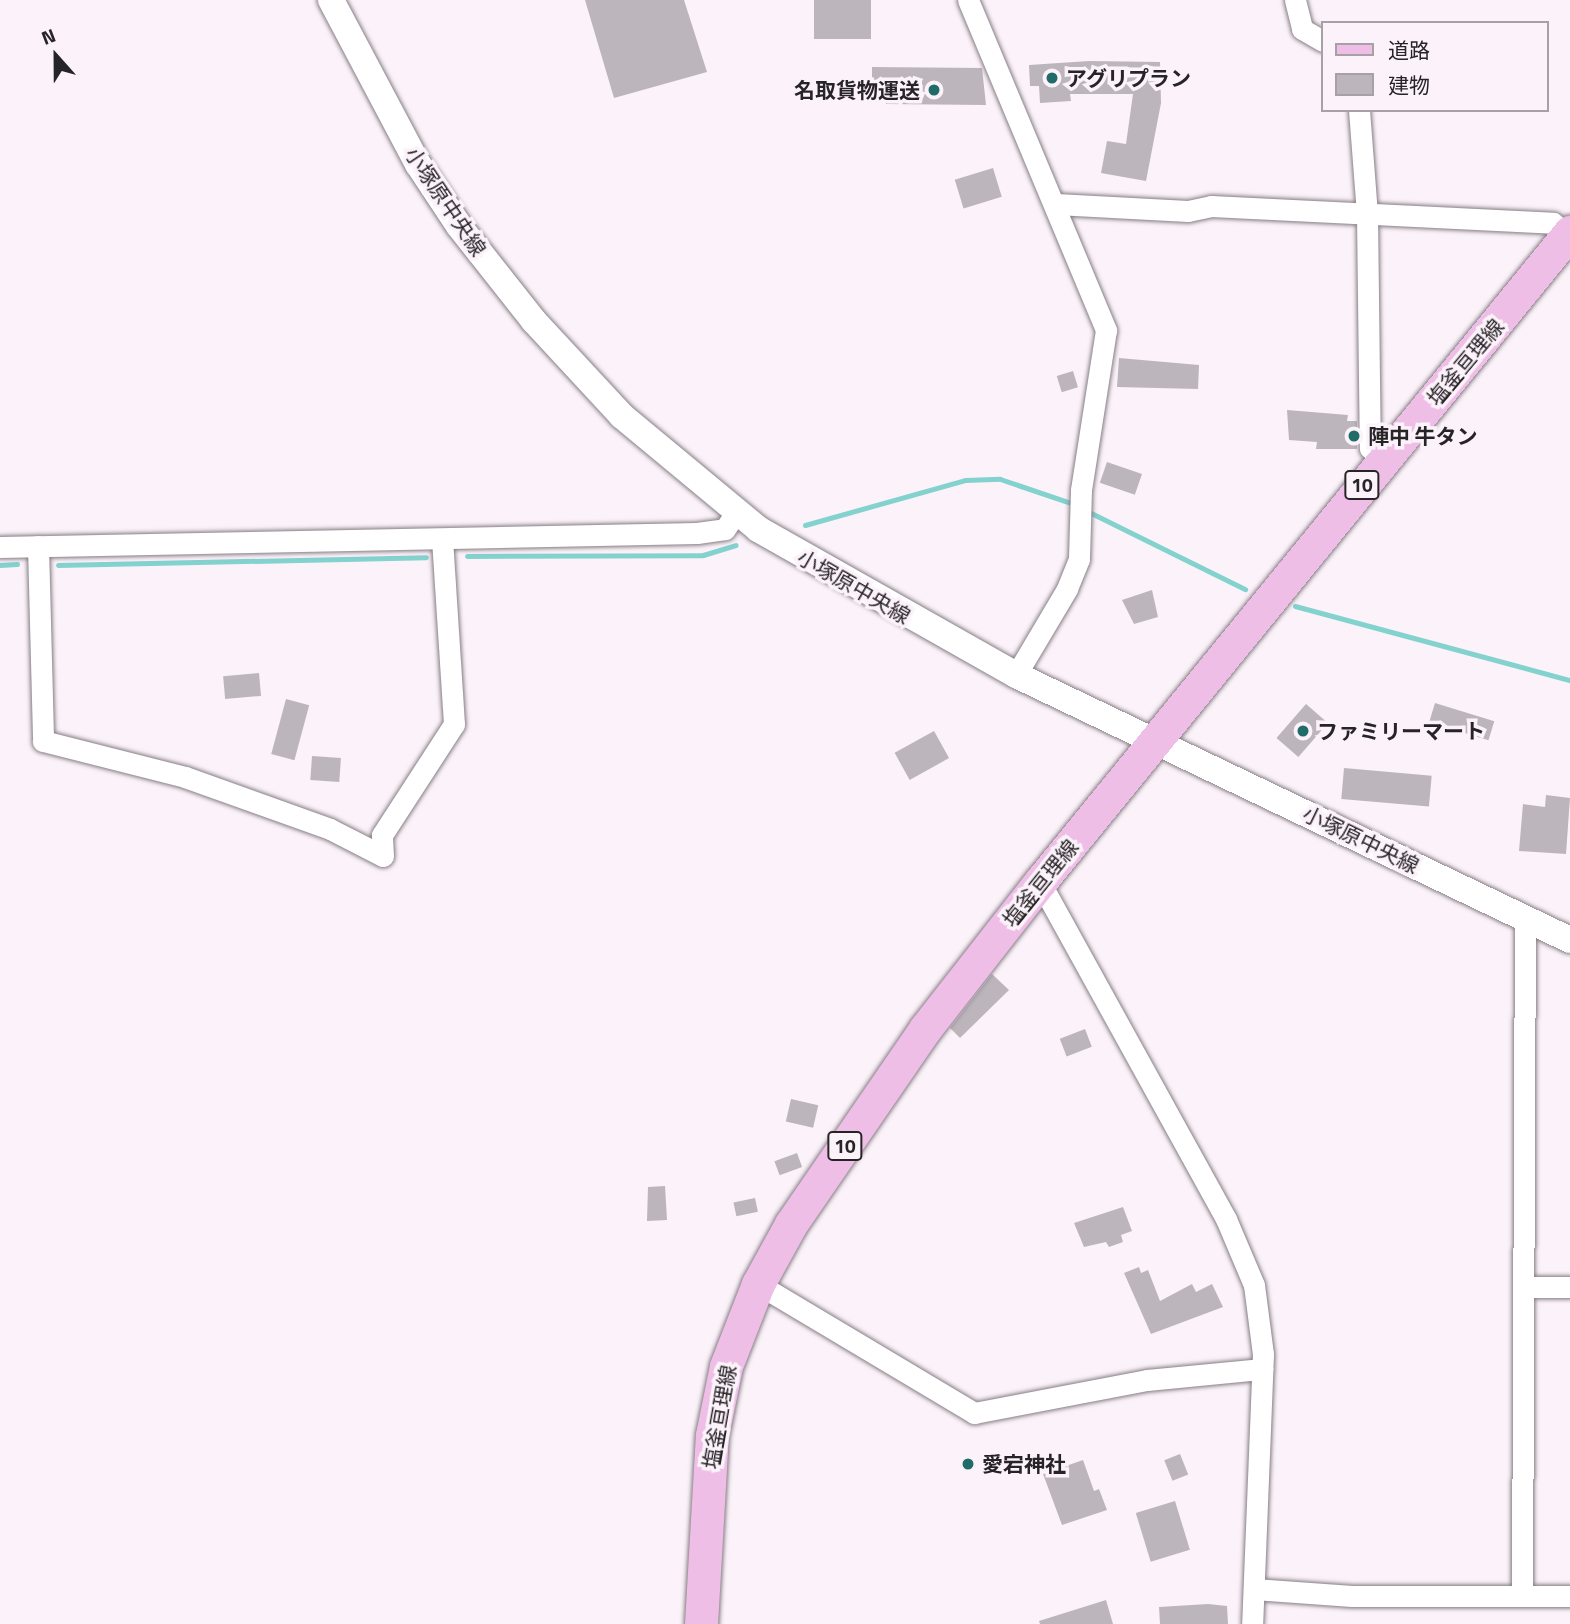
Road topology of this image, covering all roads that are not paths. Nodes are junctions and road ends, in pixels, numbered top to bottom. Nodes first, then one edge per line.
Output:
1 (331, 0) edge
2 (968, 0) edge
3 (1295, 0) edge
4 (1322, 40) edge
5 (1359, 112) edge
6 (1056, 204) junction
7 (1367, 215) junction
8 (1569, 234) edge
9 (1384, 459) junction
10 (736, 512) junction
11 (442, 539) junction
12 (38, 546) junction
13 (0, 547) edge
14 (1016, 675) junction
15 (1156, 740) junction
16 (1040, 882) junction
17 (1525, 920) junction
18 (1570, 940) edge
19 (758, 1284) junction
20 (1523, 1287) junction
21 (1570, 1287) edge
22 (1262, 1369) junction
23 (1254, 1589) junction
24 (1522, 1596) junction
25 (1570, 1596) edge
26 (701, 1624) edge
27 (1252, 1624) edge

1 - 10 street, 小塚原中央線
2 - 6 street
3 - 4 street
5 - 7 street
6 - 7 street
6 - 14 street
7 - 8 street
7 - 9 street
8 - 9 main road, 塩釜亘理線 / 10
9 - 15 main road, 塩釜亘理線 / 10
10 - 11 street
10 - 14 street, 小塚原中央線
11 - 12 street
11 - 12 street
12 - 13 street
14 - 15 street, 小塚原中央線
15 - 16 main road, 塩釜亘理線 / 10
15 - 17 street, 小塚原中央線
16 - 19 main road, 塩釜亘理線 / 10
16 - 22 street
17 - 18 street, 小塚原中央線
17 - 20 street
19 - 22 street
19 - 26 main road, 塩釜亘理線 / 10
20 - 21 street
20 - 24 street
22 - 23 street
23 - 24 street
23 - 27 street
24 - 25 street

